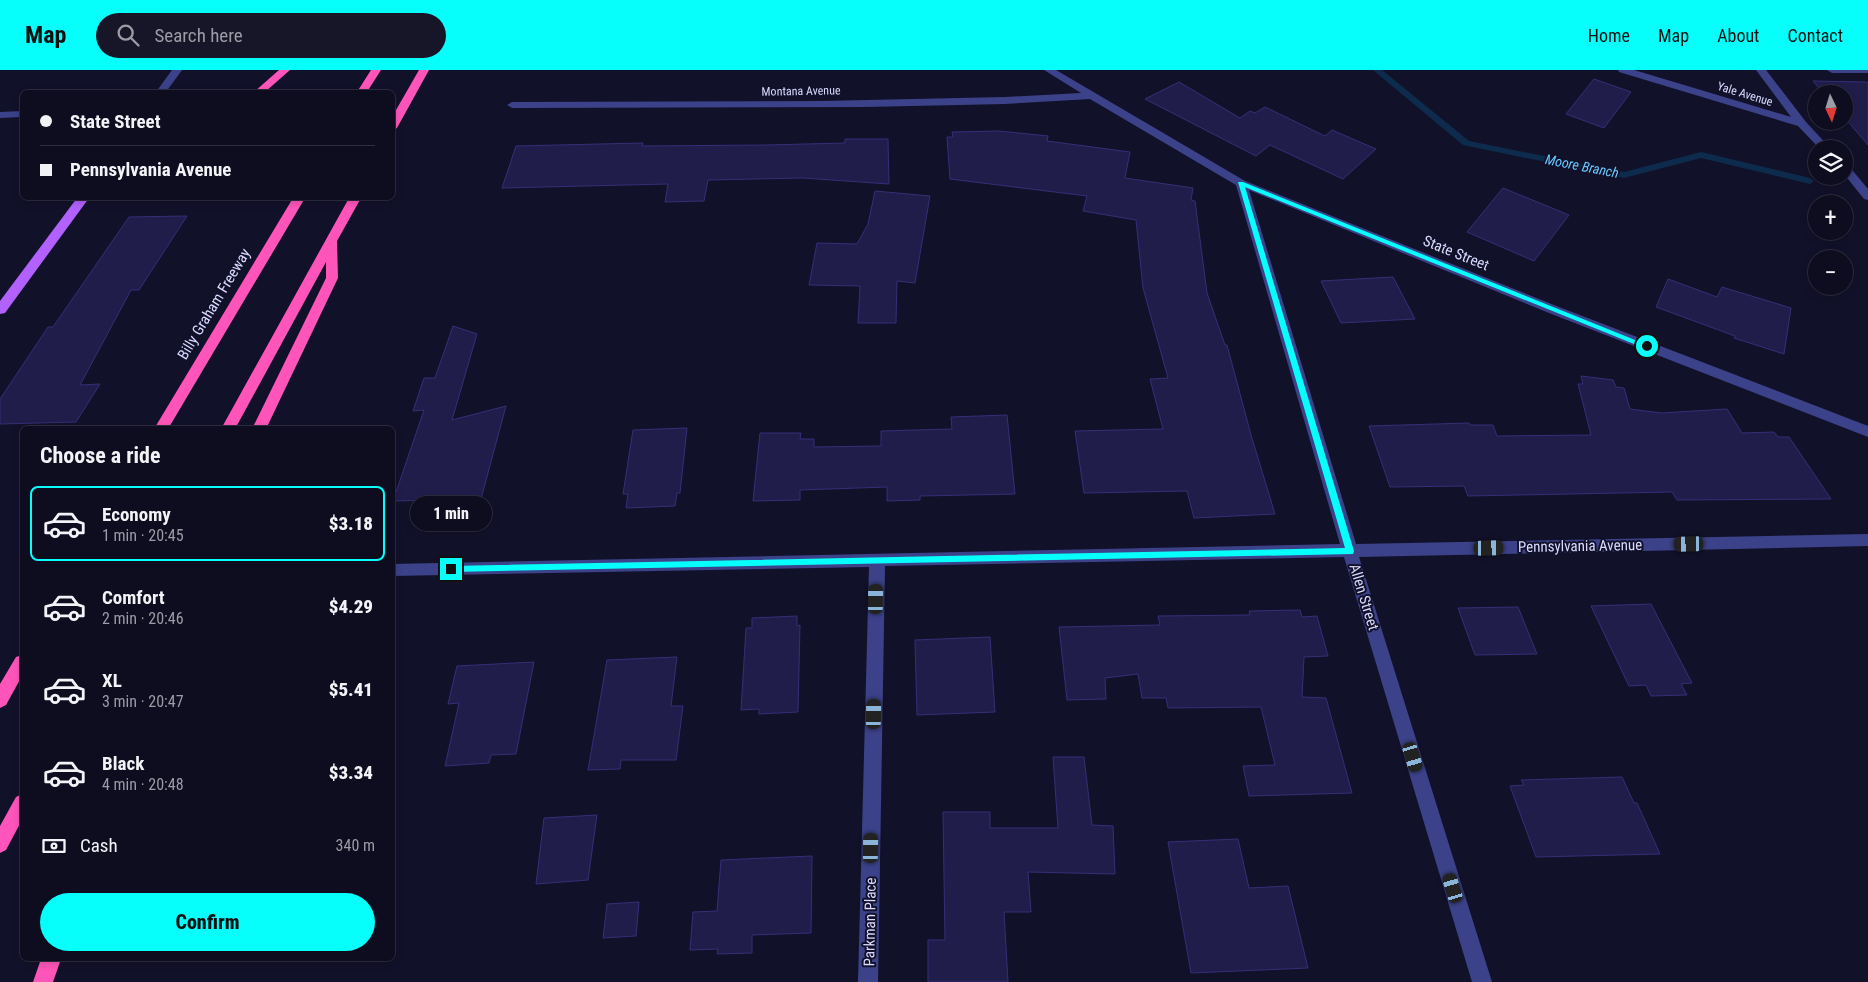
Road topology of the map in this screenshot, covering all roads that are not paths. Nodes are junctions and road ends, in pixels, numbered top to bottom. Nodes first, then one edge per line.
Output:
1 (177, 70) edge
2 (285, 70) edge
3 (376, 70) edge
4 (424, 70) edge
5 (1049, 70) edge
6 (1623, 70) edge
7 (1761, 70) edge
8 (1832, 70) edge
9 (1868, 70) edge
10 (162, 90) edge
11 (261, 90) edge
12 (363, 90) edge
13 (1089, 96) junction
14 (512, 105) dead end
15 (20, 114) edge
16 (0, 115) edge
17 (395, 123) edge
18 (1802, 124) junction
19 (1817, 140) edge
20 (1853, 178) edge
21 (1240, 183) junction
22 (1868, 196) edge
23 (82, 200) edge
24 (298, 200) edge
25 (353, 200) edge
26 (332, 238) junction
27 (0, 310) edge
28 (163, 426) edge
29 (230, 426) edge
30 (260, 426) edge
31 (1868, 432) edge
32 (1868, 540) edge
33 (1350, 551) junction
34 (877, 561) junction
35 (395, 570) edge
36 (20, 665) edge
37 (0, 700) edge
38 (20, 807) edge
39 (0, 844) edge
40 (50, 961) edge
41 (43, 982) edge
42 (868, 982) edge
43 (1482, 982) edge

1 - 10 street
2 - 11 highway
3 - 12 highway
4 - 17 highway
5 - 13 street, State Street
6 - 18 street, Yale Avenue
7 - 18 street
8 - 9 street
13 - 14 street, Montana Avenue
13 - 21 street, State Street
15 - 16 street
18 - 19 street
20 - 22 street
21 - 31 street, State Street
21 - 33 street, Allen Street
23 - 27 main road
24 - 28 highway, Billy Graham Freeway
25 - 26 highway
26 - 29 highway
26 - 30 highway
32 - 33 street, Pennsylvania Avenue
33 - 34 street, Pennsylvania Avenue
33 - 43 street, Allen Street
34 - 35 street, Pennsylvania Avenue
34 - 42 street, Parkman Place
36 - 37 highway
38 - 39 highway
40 - 41 highway

